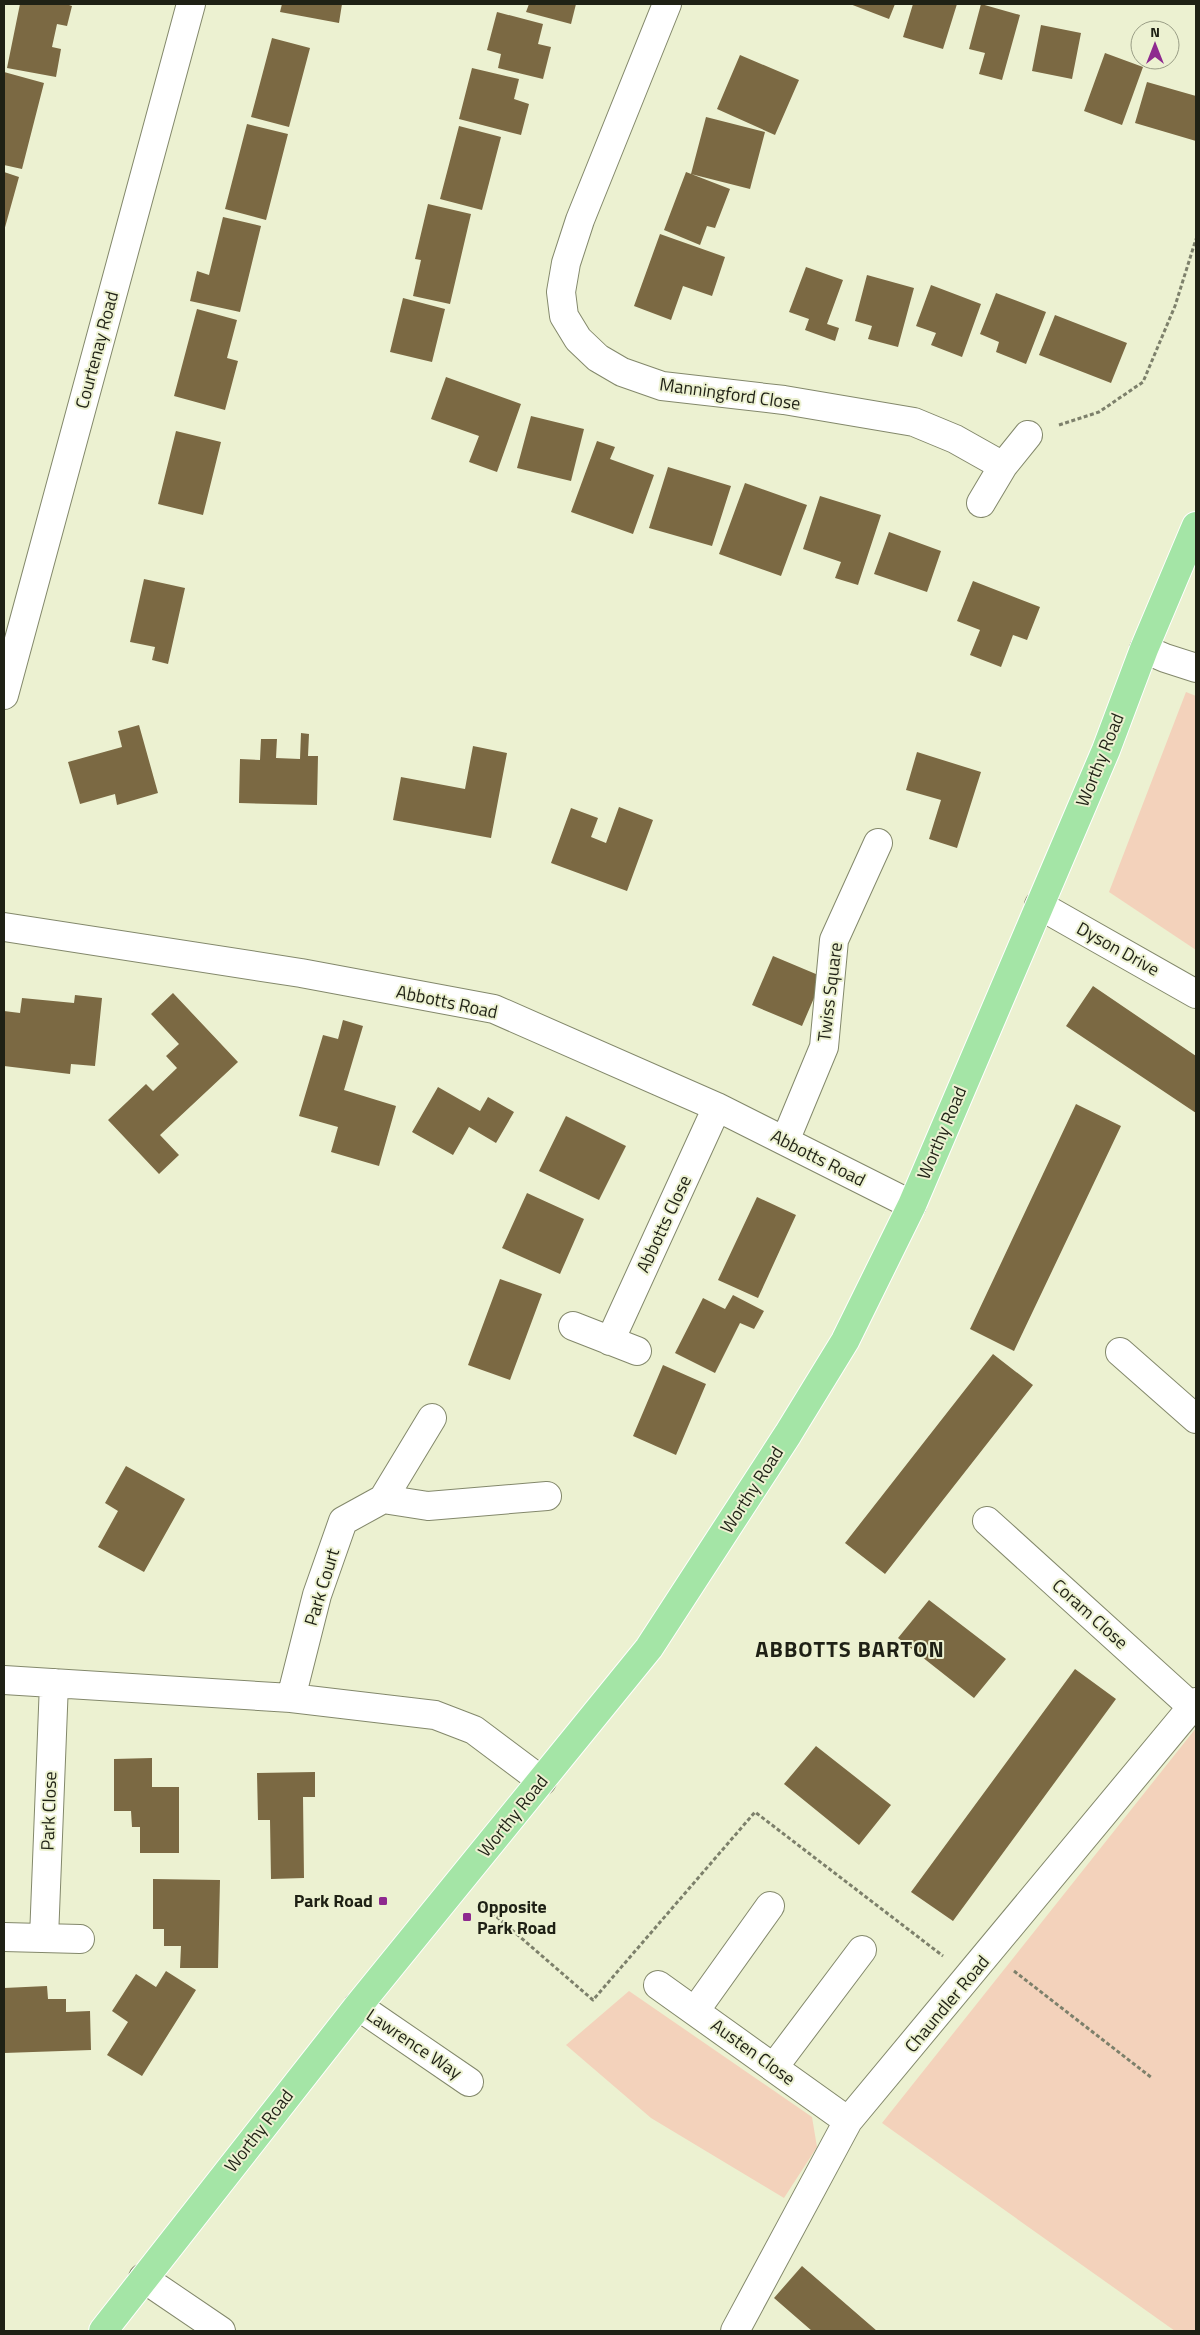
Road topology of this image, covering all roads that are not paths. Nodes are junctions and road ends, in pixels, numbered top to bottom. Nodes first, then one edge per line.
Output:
1 (190, 4) edge
2 (667, 4) edge
3 (1028, 435) road end
4 (1003, 466) junction
5 (982, 503) dead end
6 (1196, 526) edge
7 (1144, 649) junction
8 (1196, 668) edge
9 (4, 696) edge
10 (878, 843) dead end
11 (1039, 905) junction
12 (4, 927) edge
13 (1196, 994) edge
14 (717, 1107) junction
15 (785, 1141) junction
16 (912, 1205) junction
17 (573, 1326) dead end
18 (610, 1341) junction
19 (637, 1351) dead end
20 (1120, 1352) dead end
21 (432, 1418) dead end
22 (1196, 1419) edge
23 (547, 1496) dead end
24 (383, 1498) junction
25 (987, 1521) dead end
26 (4, 1680) edge
27 (54, 1683) junction
28 (291, 1698) junction
29 (1194, 1704) edge
30 (542, 1781) junction
31 (770, 1906) dead end
32 (4, 1937) edge
33 (44, 1938) junction
34 (80, 1939) dead end
35 (862, 1950) dead end
36 (658, 1985) dead end
37 (358, 2006) junction
38 (695, 2011) junction
39 (774, 2067) junction
40 (470, 2082) dead end
41 (848, 2121) junction
42 (143, 2278) junction
43 (103, 2331) edge
44 (221, 2331) edge
45 (735, 2331) edge

1 - 9 street, Courtenay Road
2 - 4 street, Manningford Close
3 - 4 street
4 - 5 street
6 - 7 main road, Worthy Road
7 - 8 street
7 - 11 main road, Worthy Road
10 - 15 street, Twiss Square
11 - 13 street, Dyson Drive
11 - 16 main road, Worthy Road
12 - 14 street, Abbotts Road
14 - 15 street, Abbotts Road
14 - 18 street, Abbotts Close
15 - 16 street, Abbotts Road
16 - 30 main road, Worthy Road
17 - 18 street
18 - 19 street
20 - 22 street
21 - 24 street, Park Court
23 - 24 street
24 - 28 street, Park Court
25 - 29 street, Coram Close
26 - 27 street
27 - 28 street
27 - 33 street, Park Close
28 - 30 street
29 - 41 street, Chaundler Road
30 - 37 main road, Worthy Road
31 - 38 street
32 - 33 street
33 - 34 street
35 - 39 street
36 - 38 street, Austen Close
37 - 40 street, Lawrence Way
37 - 42 main road, Worthy Road
38 - 39 street, Austen Close
39 - 41 street, Austen Close
41 - 45 street, Chaundler Road
42 - 43 main road, Worthy Road
42 - 44 street

